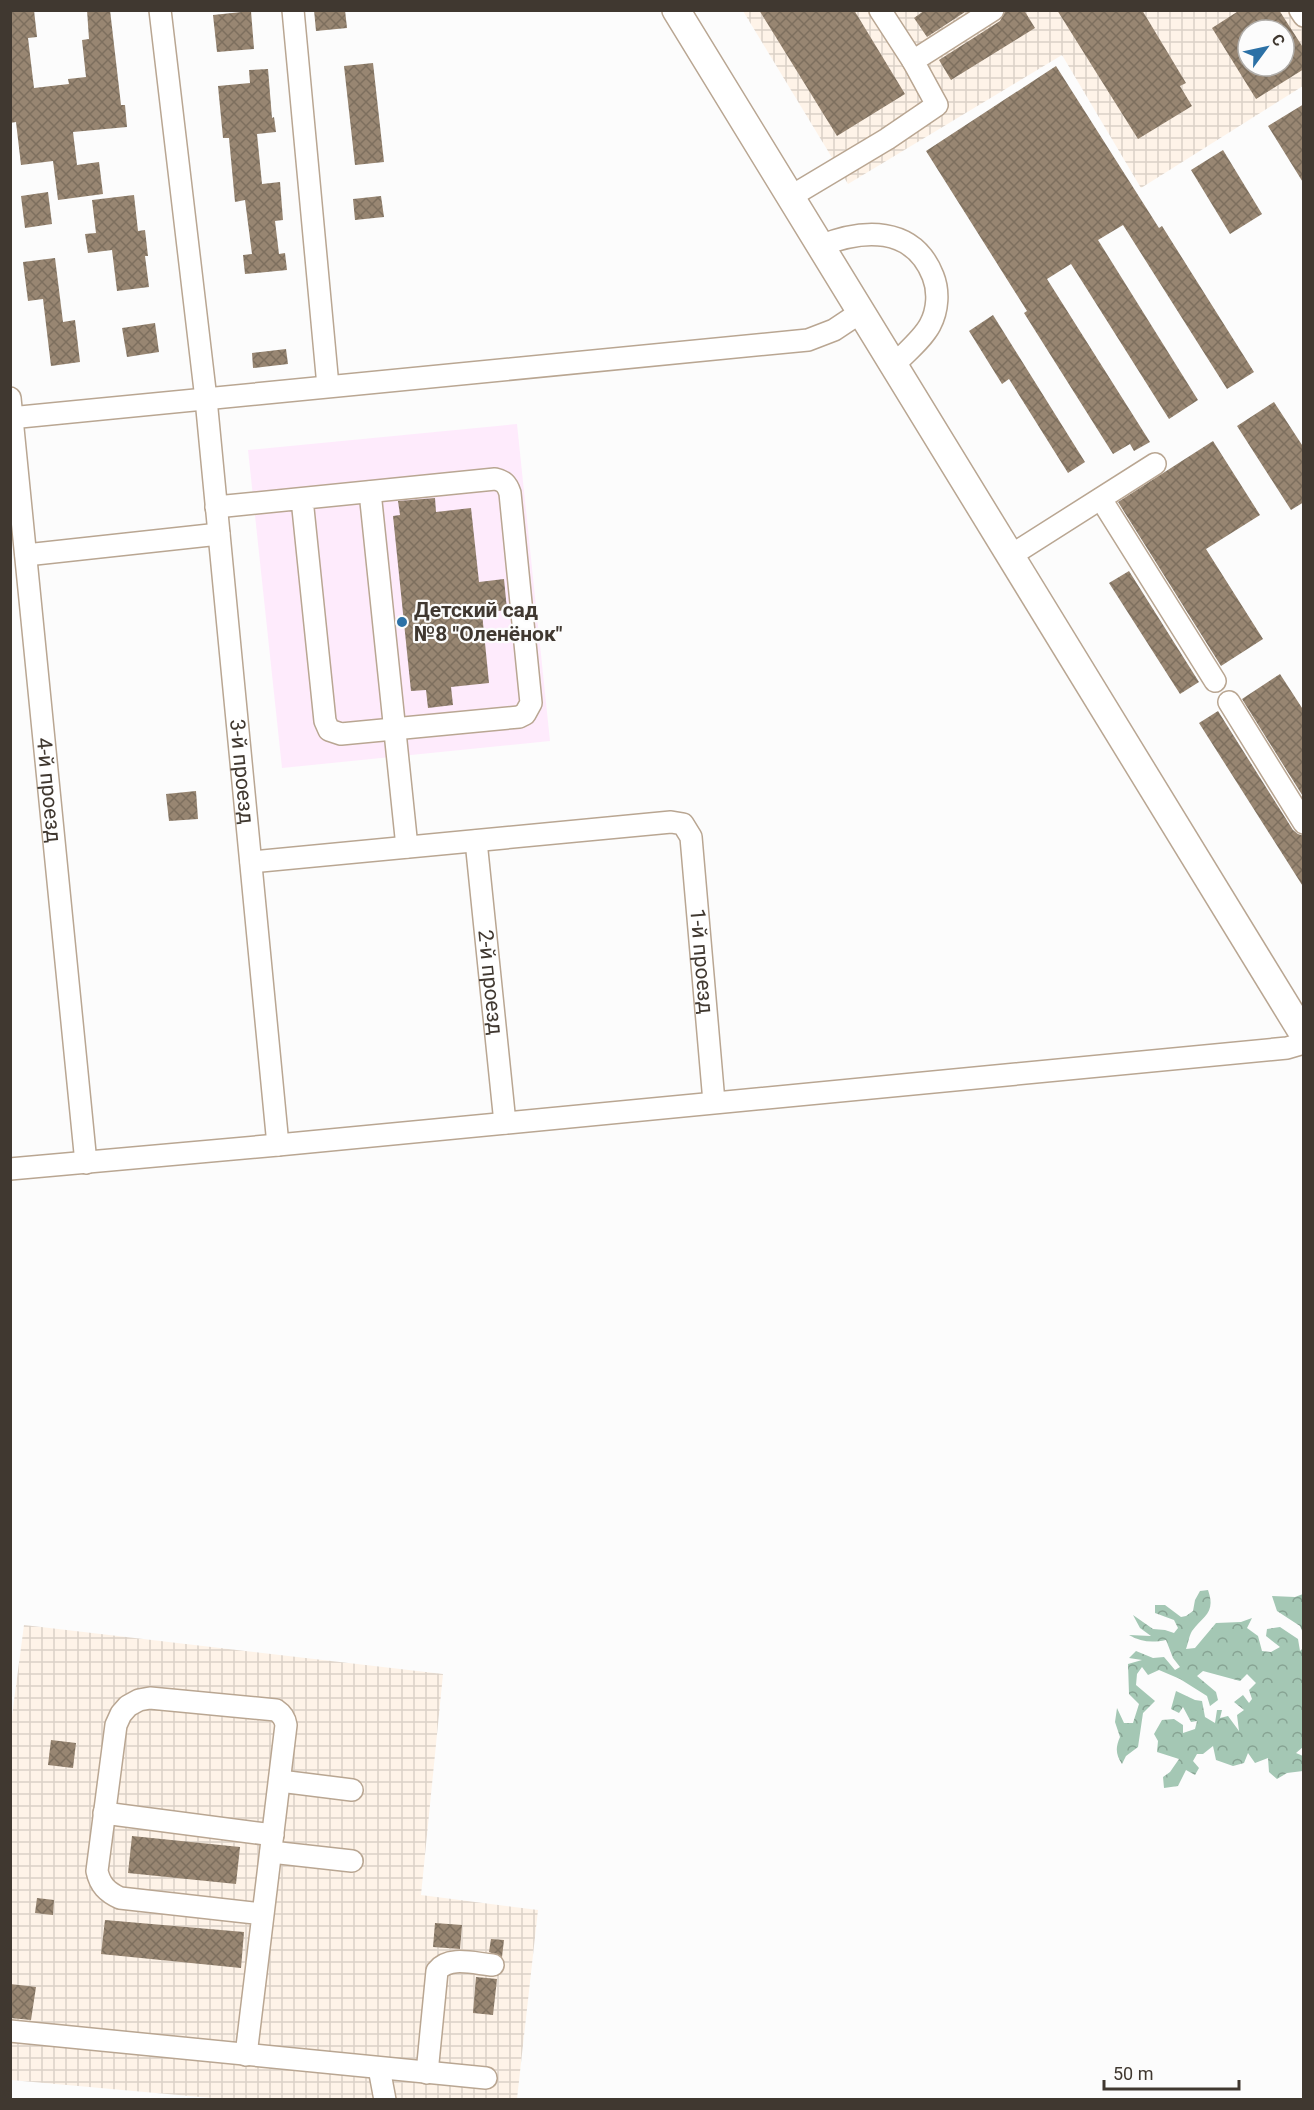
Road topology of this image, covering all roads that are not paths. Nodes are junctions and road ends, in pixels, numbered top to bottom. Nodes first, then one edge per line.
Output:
1 (160, 10) edge
2 (293, 10) edge
3 (676, 10) edge
4 (880, 10) edge
5 (993, 10) edge
6 (1300, 10) edge
7 (1304, 16) edge
8 (913, 61) junction
9 (790, 198) junction
10 (820, 246) junction
11 (861, 312) junction
12 (893, 366) junction
13 (328, 386) junction
14 (206, 399) junction
15 (11, 411) edge
16 (1155, 464) dead end
17 (370, 492) junction
18 (302, 498) junction
19 (1101, 499) junction
20 (216, 507) junction
21 (219, 534) junction
22 (26, 555) junction
23 (1010, 556) junction
24 (1215, 681) dead end
25 (1228, 702) dead end
26 (395, 729) junction
27 (1304, 823) edge
28 (476, 841) junction
29 (407, 847) junction
30 (250, 862) junction
31 (1304, 1035) edge
32 (1304, 1042) edge
33 (714, 1102) junction
34 (505, 1124) junction
35 (278, 1145) junction
36 (86, 1163) junction
37 (10, 1170) edge
38 (280, 1781) junction
39 (352, 1790) dead end
40 (104, 1813) junction
41 (272, 1843) junction
42 (352, 1861) dead end
43 (263, 1914) junction
44 (494, 1965) dead end
45 (20, 2032) edge
46 (246, 2055) junction
47 (379, 2068) junction
48 (427, 2073) junction
49 (486, 2078) dead end
50 (385, 2100) edge

1 - 14 street, 3-й проезд
2 - 13 street
3 - 9 main road
4 - 8 street
5 - 8 street
6 - 7 street
8 - 9 street
9 - 10 main road
10 - 11 main road
10 - 12 street
11 - 12 main road
11 - 13 street
12 - 23 main road
13 - 14 street
14 - 15 street
14 - 20 street, 3-й проезд
15 - 22 street, 4-й проезд
16 - 19 street
17 - 18 street
17 - 26 street
17 - 26 street
18 - 20 street
18 - 26 street
19 - 23 street
19 - 24 street
20 - 21 street, 3-й проезд
21 - 22 street
21 - 30 street, 3-й проезд
22 - 36 street, 4-й проезд
23 - 31 main road
25 - 27 street
26 - 29 street
28 - 29 street
28 - 33 street, 1-й проезд
28 - 34 street, 2-й проезд
29 - 30 street
30 - 35 street, 3-й проезд
32 - 33 street
33 - 34 street
34 - 35 street
35 - 36 street
36 - 37 street
38 - 39 street
38 - 40 street
38 - 41 street
40 - 41 street
40 - 43 street
41 - 42 street
41 - 43 street
43 - 46 street
44 - 48 street
45 - 46 street
46 - 47 street
47 - 48 street
47 - 50 street
48 - 49 street

